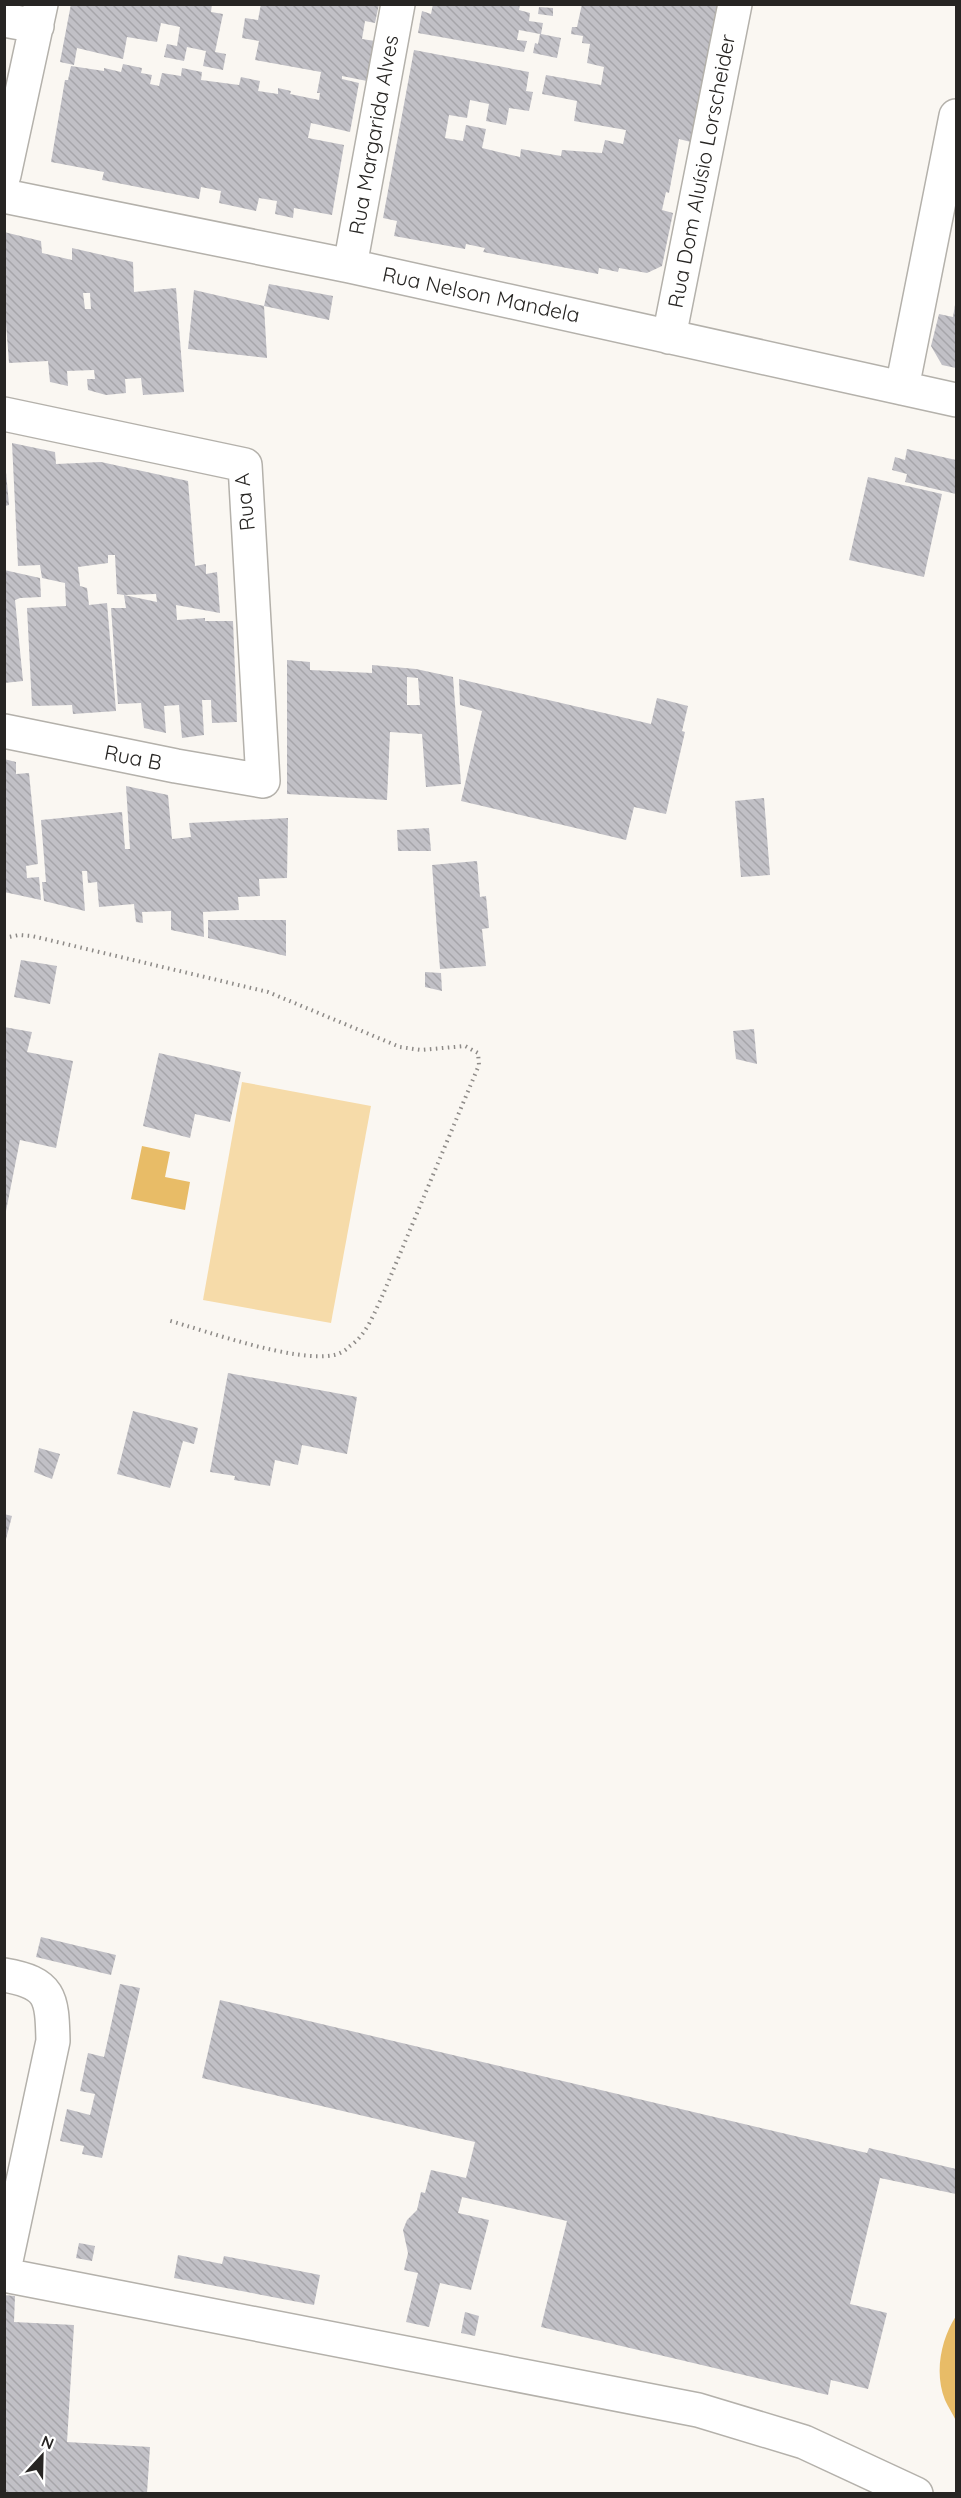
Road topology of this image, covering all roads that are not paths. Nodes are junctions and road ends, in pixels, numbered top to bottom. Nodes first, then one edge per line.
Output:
1 (398, 4) edge
2 (735, 4) edge
3 (39, 15) edge
4 (4, 20) edge
5 (957, 116) edge
6 (4, 175) edge
7 (4, 196) edge
8 (350, 266) junction
9 (669, 337) junction
10 (902, 388) junction
11 (957, 400) edge
12 (4, 414) edge
13 (4, 731) edge
14 (263, 781) joint
15 (4, 1975) edge
16 (4, 2270) edge
17 (4, 2275) edge
18 (916, 2493) edge

1 - 8 street, Rua Margarida Alves
2 - 9 street, Rua Dom Aluísio Lorscheider
3 - 4 street
3 - 6 street
5 - 10 street
7 - 8 street, Rua Nelson Mandela
8 - 9 street, Rua Nelson Mandela
9 - 10 street, Rua Nelson Mandela
10 - 11 street, Rua Nelson Mandela
12 - 14 street, Rua A
13 - 14 street, Rua B
15 - 16 street
17 - 18 street

